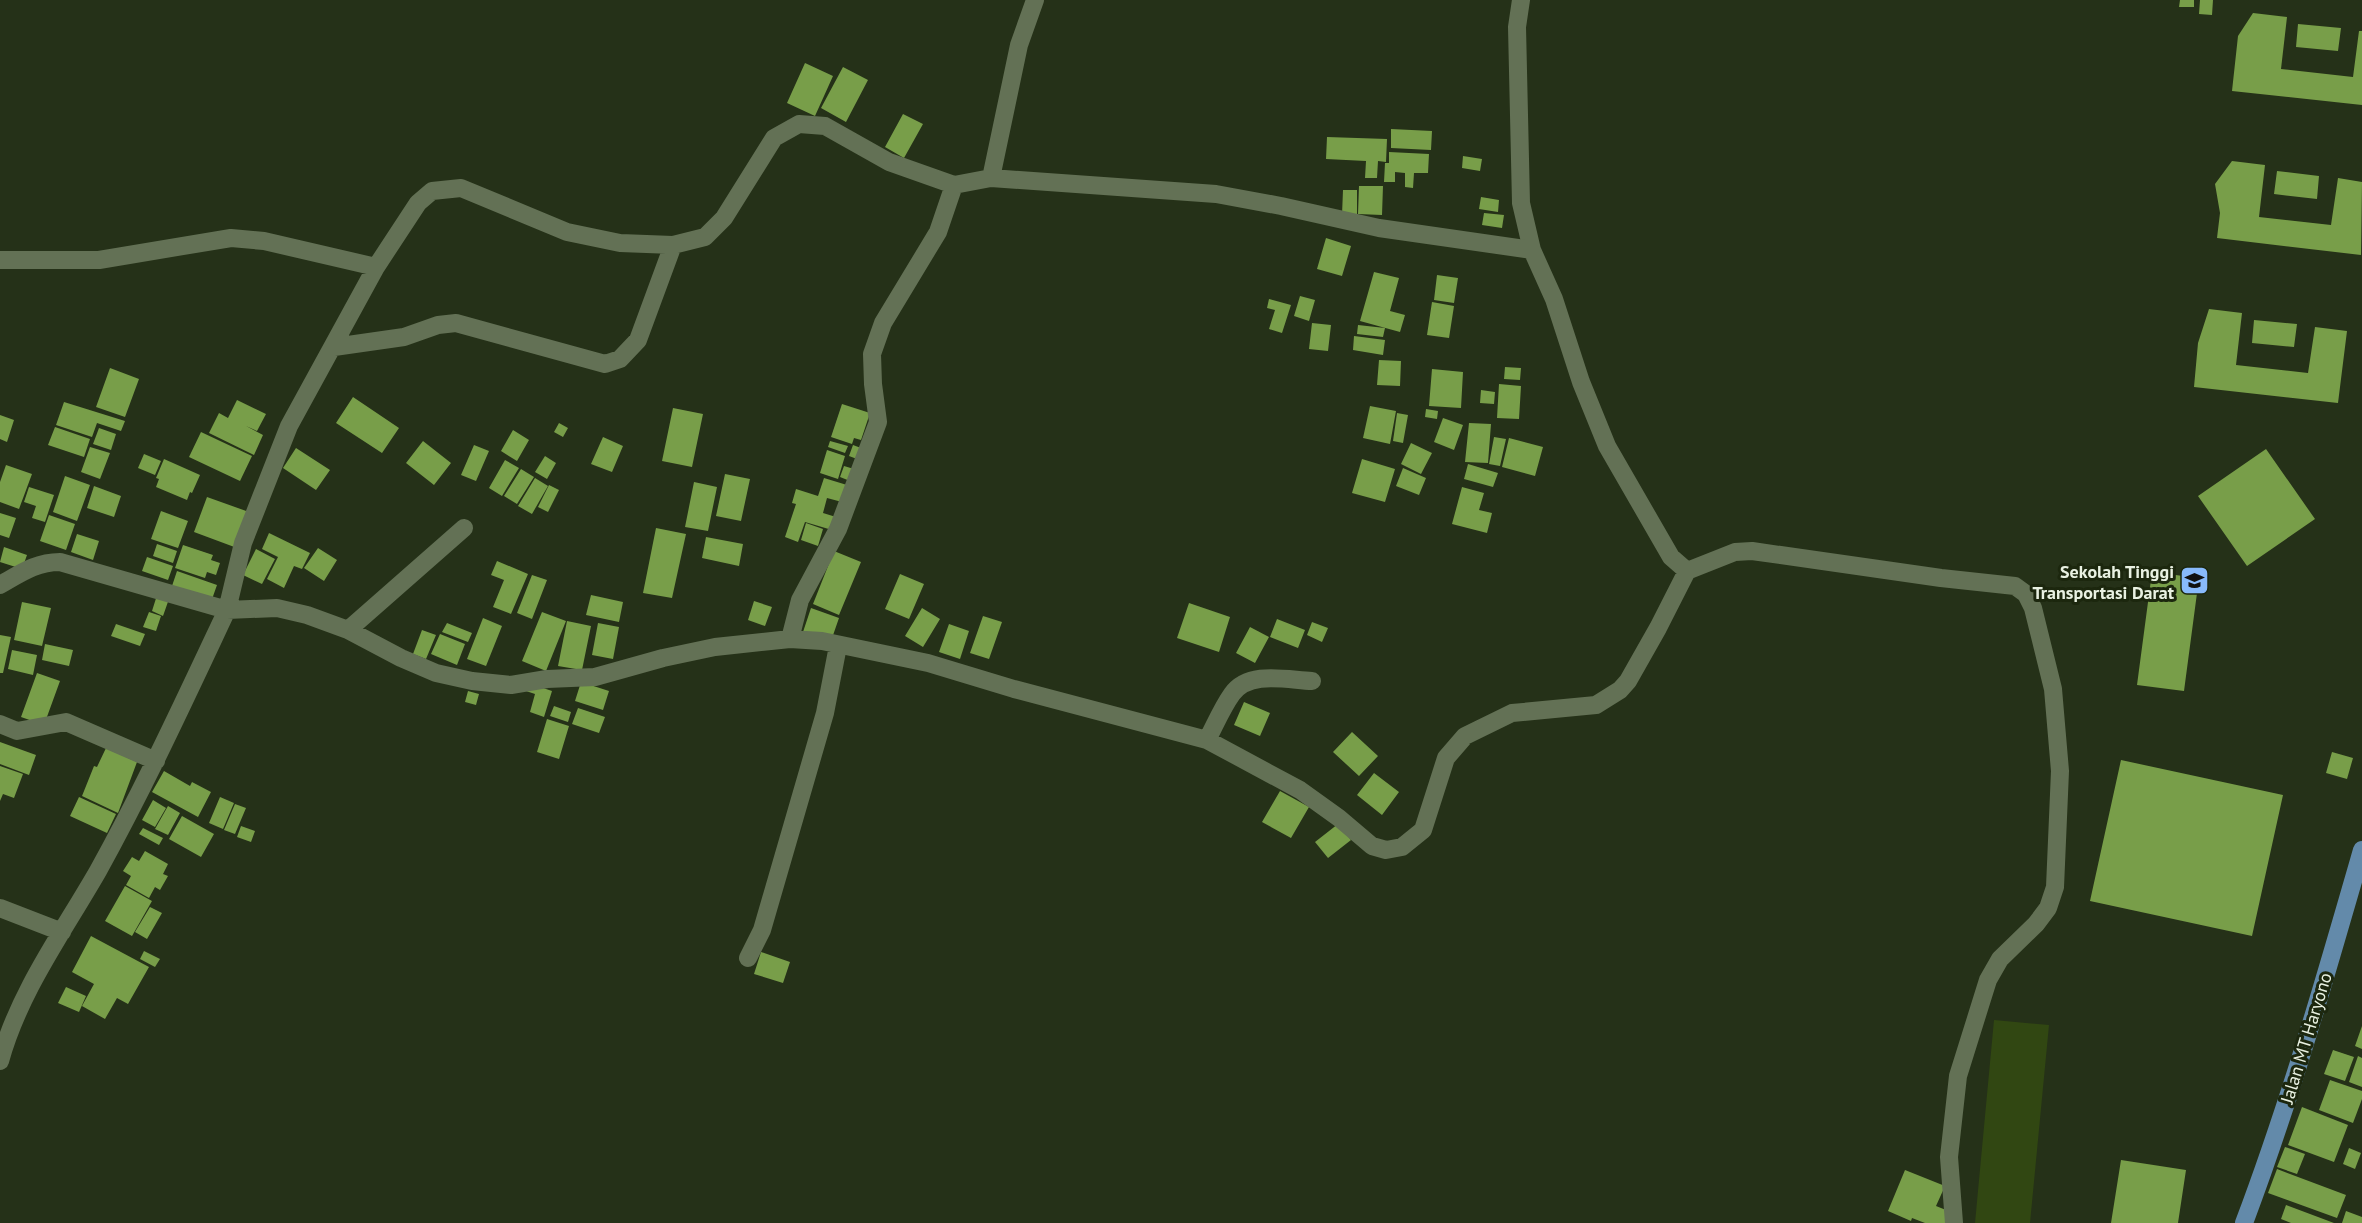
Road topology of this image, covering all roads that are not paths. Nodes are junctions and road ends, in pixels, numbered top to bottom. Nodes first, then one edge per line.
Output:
1 (1035, 0) edge
2 (1521, 0) edge
3 (991, 178) junction
4 (954, 185) junction
5 (673, 245) junction
6 (1532, 250) junction
7 (0, 260) edge
8 (376, 267) junction
9 (334, 347) junction
10 (464, 528) dead end
11 (1687, 571) junction
12 (0, 585) edge
13 (227, 609) junction
14 (348, 630) junction
15 (790, 639) junction
16 (838, 646) junction
17 (1312, 681) dead end
18 (0, 724) edge
19 (1207, 740) junction
20 (156, 761) junction
21 (2362, 850) edge
22 (0, 908) edge
23 (62, 932) junction
24 (748, 958) dead end
25 (0, 1061) edge
26 (1954, 1223) edge
27 (2244, 1223) edge

1 - 3 street
2 - 6 street
3 - 4 street
3 - 6 street
4 - 5 street
4 - 15 street
5 - 8 street
5 - 9 street
6 - 11 street
7 - 8 street
8 - 9 street
9 - 13 street
10 - 14 street
11 - 19 street
11 - 26 street
12 - 13 street
13 - 14 street
13 - 20 street
14 - 15 street
15 - 16 street
16 - 19 street
16 - 24 street
17 - 19 street
18 - 20 street
20 - 23 street
21 - 27 main road, Jalan MT Haryono
22 - 23 street
23 - 25 street

